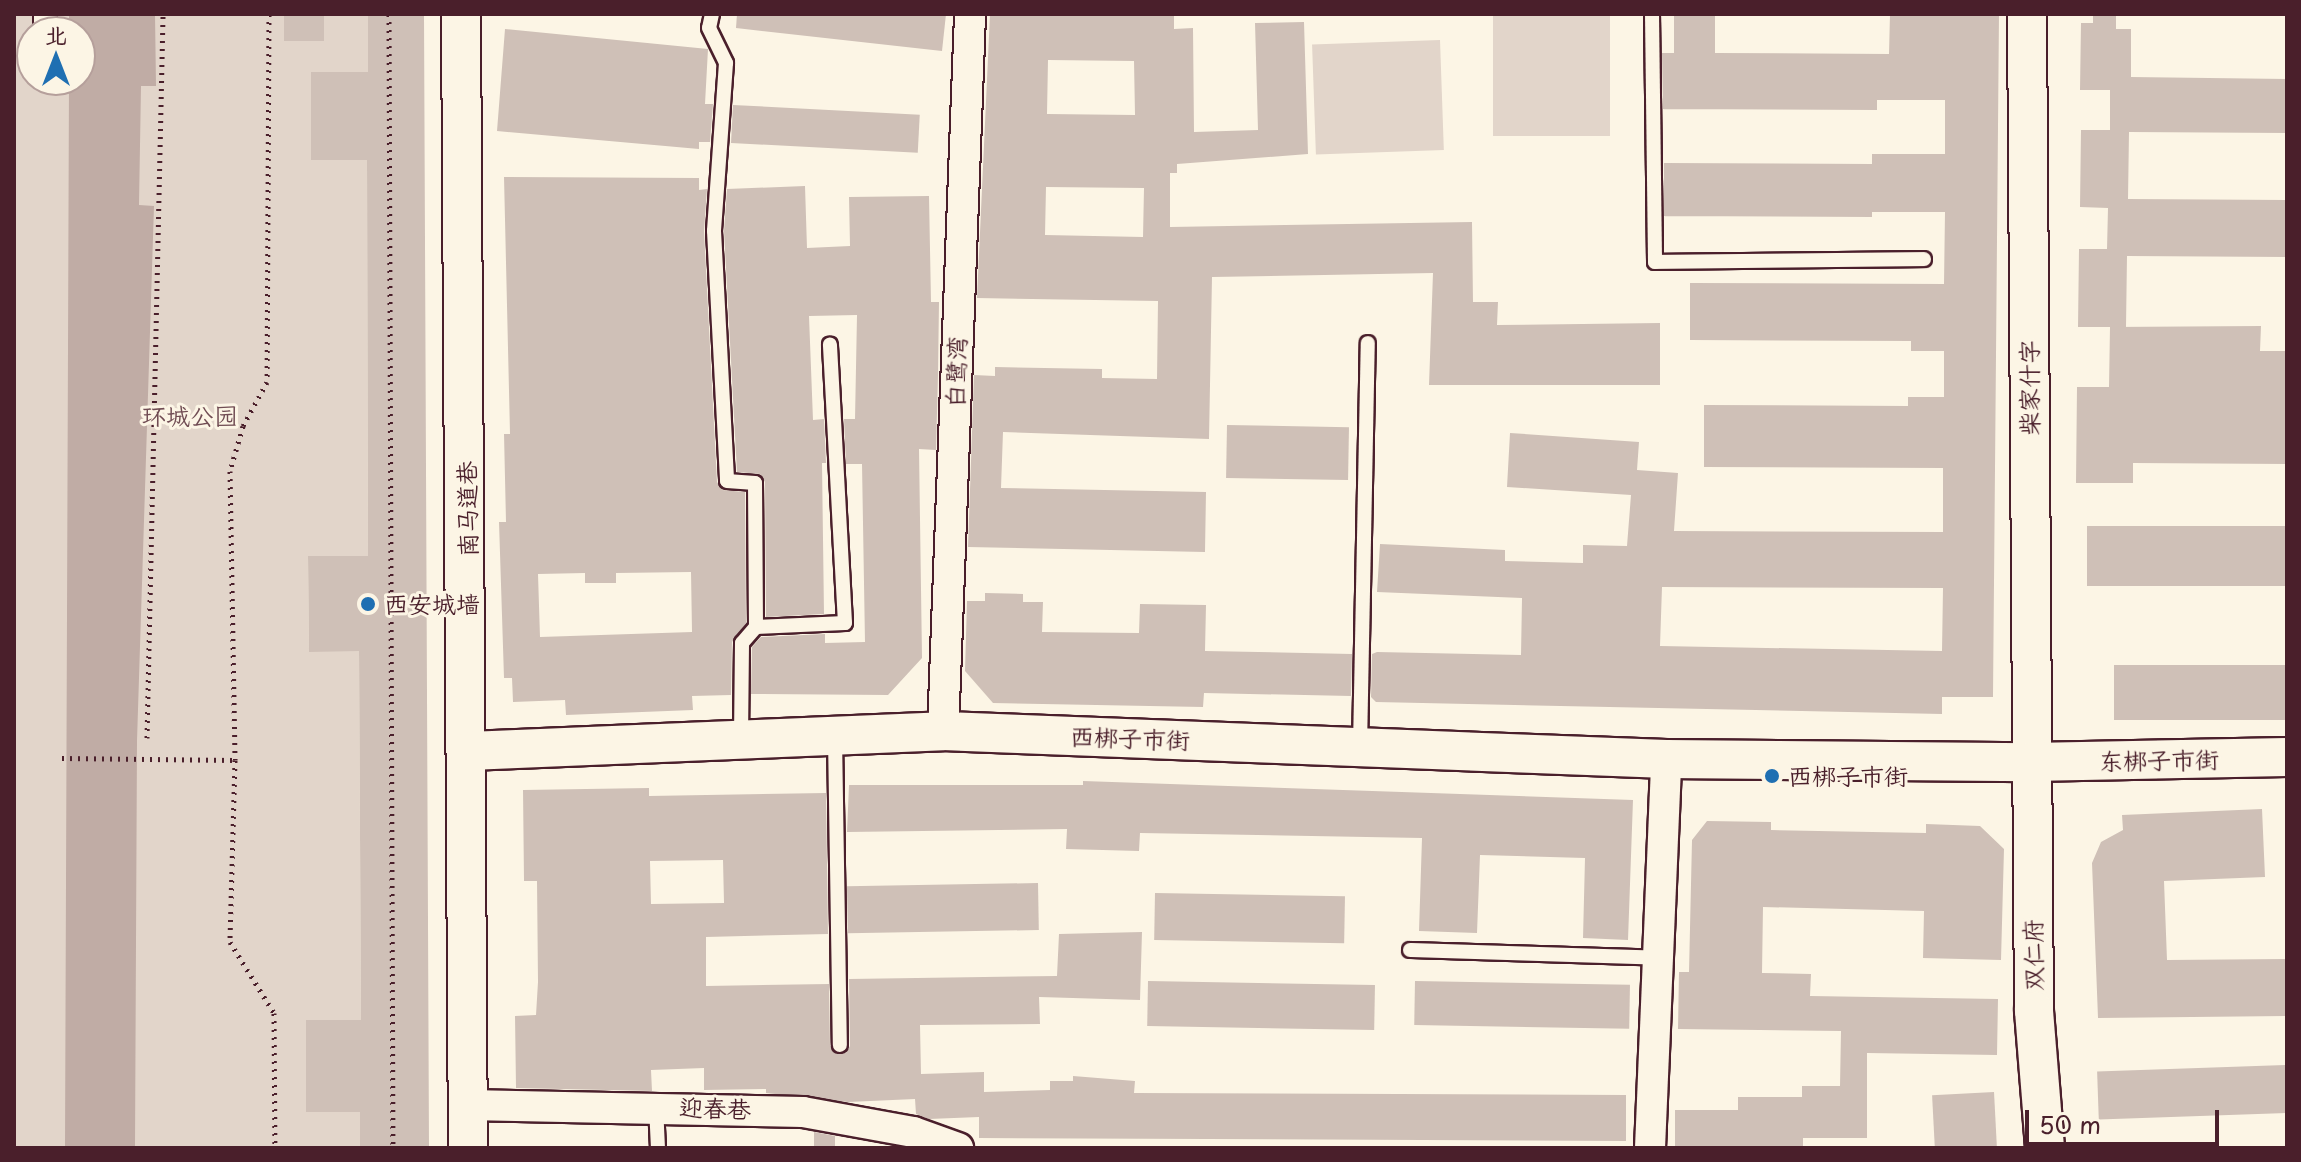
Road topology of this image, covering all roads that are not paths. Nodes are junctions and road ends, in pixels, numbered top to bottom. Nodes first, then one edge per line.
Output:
1 (461, 14) edge
2 (712, 14) edge
3 (970, 14) edge
4 (1652, 14) edge
5 (2027, 14) edge
6 (1924, 259) dead end
7 (1368, 343) dead end
8 (830, 344) dead end
9 (756, 627) junction
10 (943, 731) junction
11 (835, 735) junction
12 (741, 739) junction
13 (1360, 747) junction
14 (469, 751) junction
15 (2287, 757) edge
16 (1666, 759) junction
17 (2031, 762) junction
18 (1410, 950) dead end
19 (1661, 958) junction
20 (840, 1045) dead end
21 (468, 1105) junction
22 (656, 1106) junction
23 (468, 1148) edge
24 (658, 1148) edge
25 (958, 1148) edge
26 (1650, 1148) edge
27 (2045, 1148) edge

1 - 14 street, 南马道巷
2 - 9 lane
3 - 10 street, 白鹭湾
4 - 6 lane
5 - 17 street, 柴家什字
7 - 13 lane
8 - 9 lane
9 - 12 lane
10 - 11 street, 西梆子市街
10 - 13 street, 西梆子市街
11 - 12 street, 西梆子市街
11 - 20 lane
12 - 14 street, 西梆子市街
13 - 16 street, 西梆子市街
14 - 21 street, 南马道巷
15 - 17 street, 东梆子市街
16 - 17 street, 西梆子市街
16 - 19 street
17 - 27 street, 双仁府
18 - 19 lane
19 - 26 street
21 - 22 street, 迎春巷
21 - 23 street, 南马道巷
22 - 24 lane
22 - 25 street, 迎春巷

